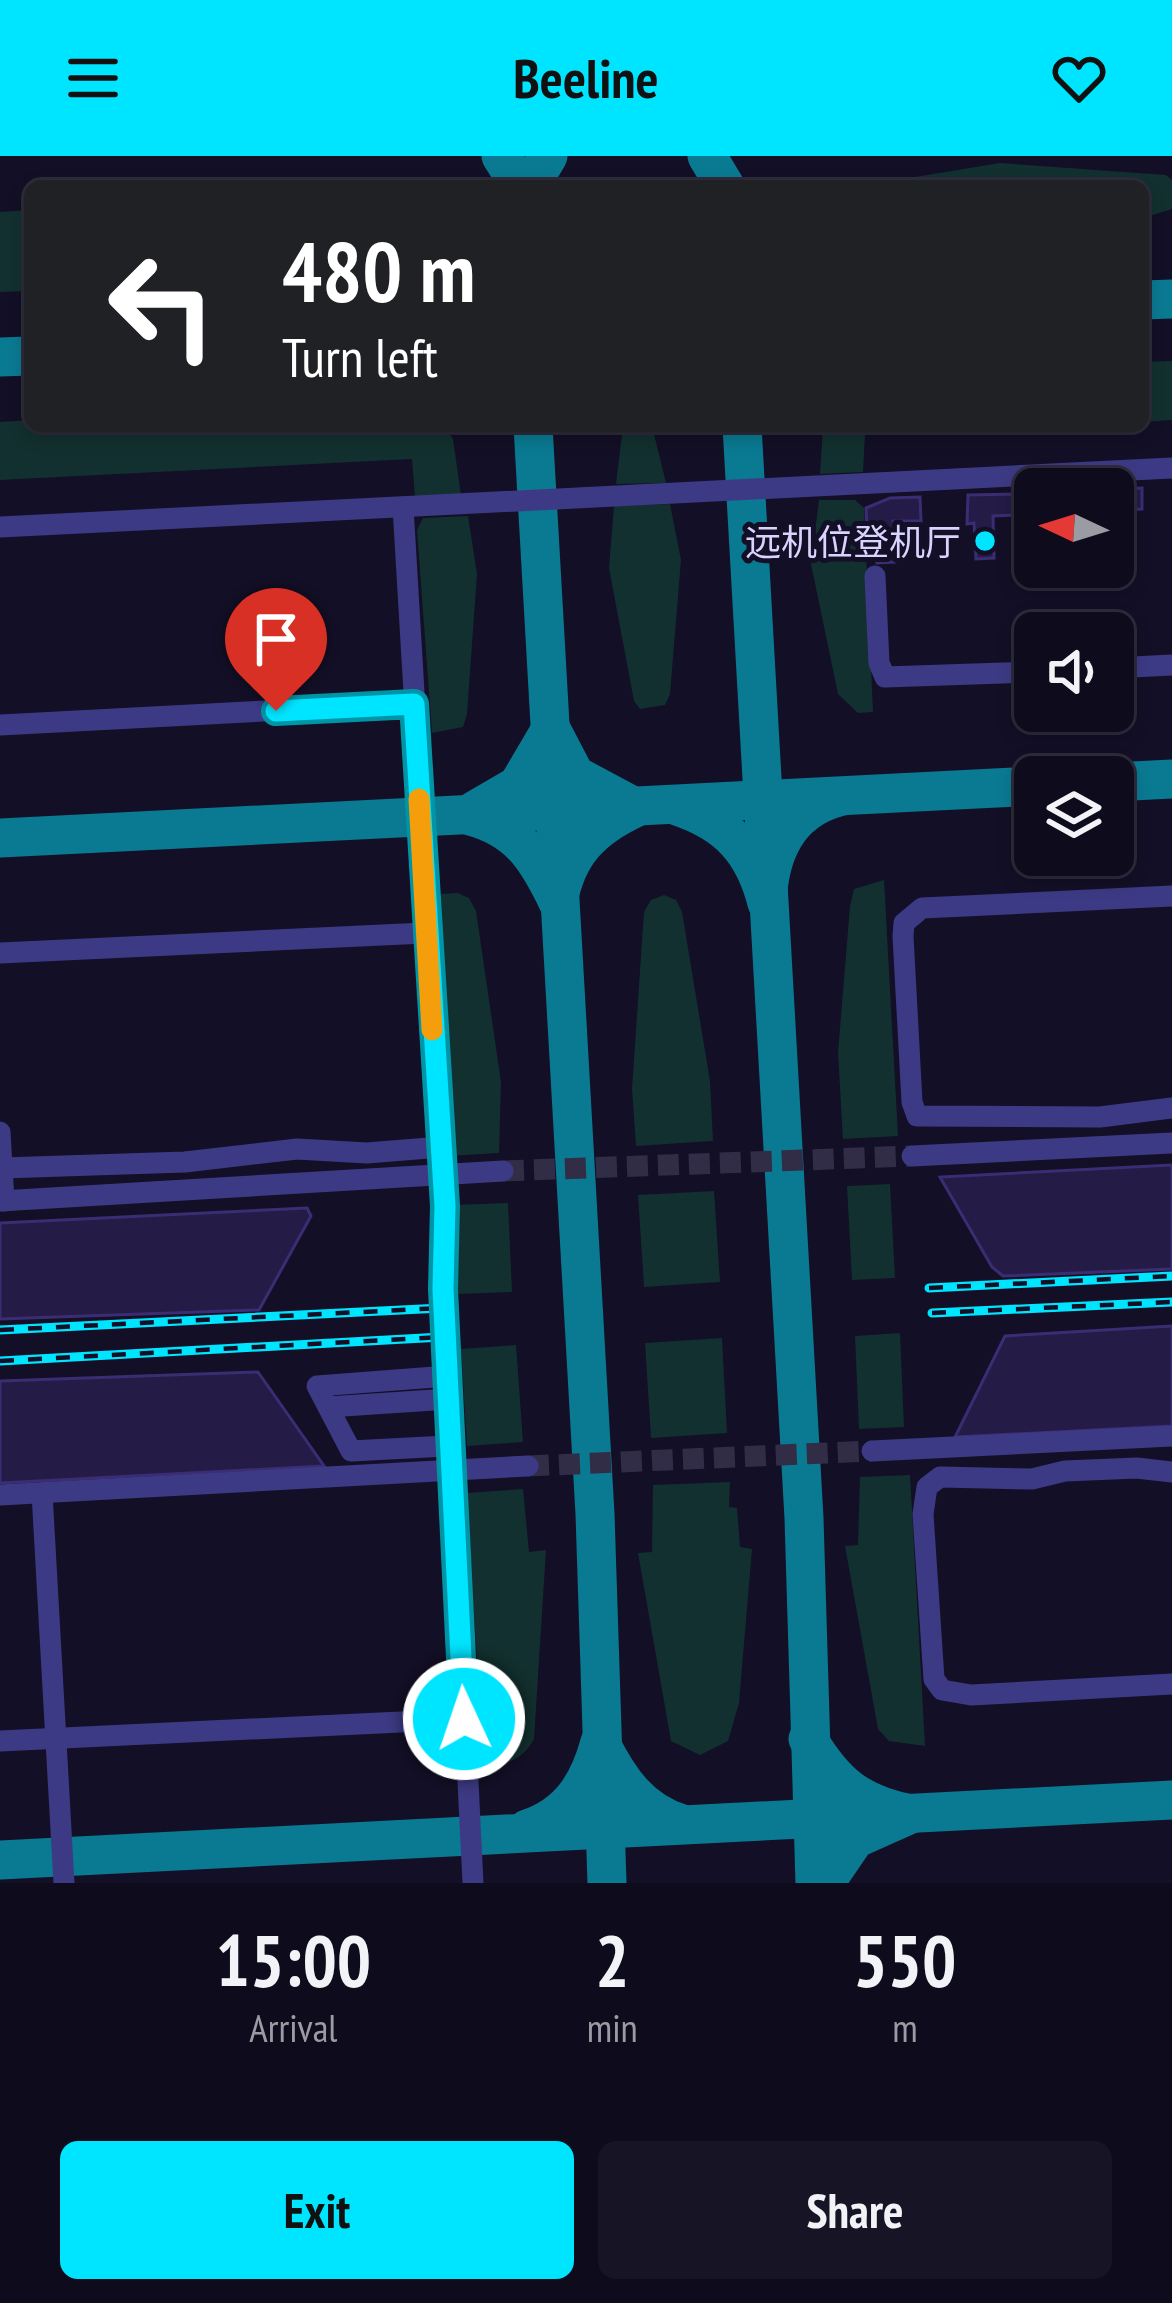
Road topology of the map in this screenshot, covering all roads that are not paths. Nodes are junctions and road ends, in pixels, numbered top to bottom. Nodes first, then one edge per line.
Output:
1 (1172, 468) edge
2 (403, 507) junction
3 (0, 527) edge
4 (875, 576) dead end
5 (1172, 665) edge
6 (1134, 667) edge
7 (1014, 673) edge
8 (414, 704) junction
9 (0, 725) edge
10 (1172, 896) edge
11 (425, 933) junction
12 (0, 953) edge
13 (1172, 1108) edge
14 (0, 1132) edge
15 (1172, 1142) edge
16 (441, 1147) junction
17 (912, 1156) tunnel mouth
18 (2, 1168) edge
19 (502, 1171) tunnel mouth
20 (2, 1201) edge
21 (448, 1378) junction
22 (1172, 1436) edge
23 (452, 1443) junction
24 (872, 1451) tunnel mouth
25 (529, 1466) tunnel mouth
26 (1172, 1472) edge
27 (42, 1492) junction
28 (0, 1495) edge
29 (1172, 1684) edge
30 (464, 1719) junction
31 (56, 1738) junction
32 (0, 1741) edge
33 (64, 1883) edge
34 (473, 1883) edge

1 - 2 lane
2 - 3 lane
2 - 8 lane
4 - 7 lane
5 - 6 lane
8 - 9 lane
8 - 11 lane
10 - 13 lane
11 - 12 lane
11 - 16 lane
14 - 18 lane
15 - 17 lane
16 - 18 lane
16 - 21 lane, bridge
18 - 20 lane
19 - 20 lane
21 - 23 lane
21 - 23 lane
22 - 24 lane
23 - 30 lane, bridge
25 - 27 lane
26 - 29 lane
27 - 28 lane
27 - 31 lane
30 - 31 lane
30 - 34 lane
31 - 32 lane
31 - 33 lane

